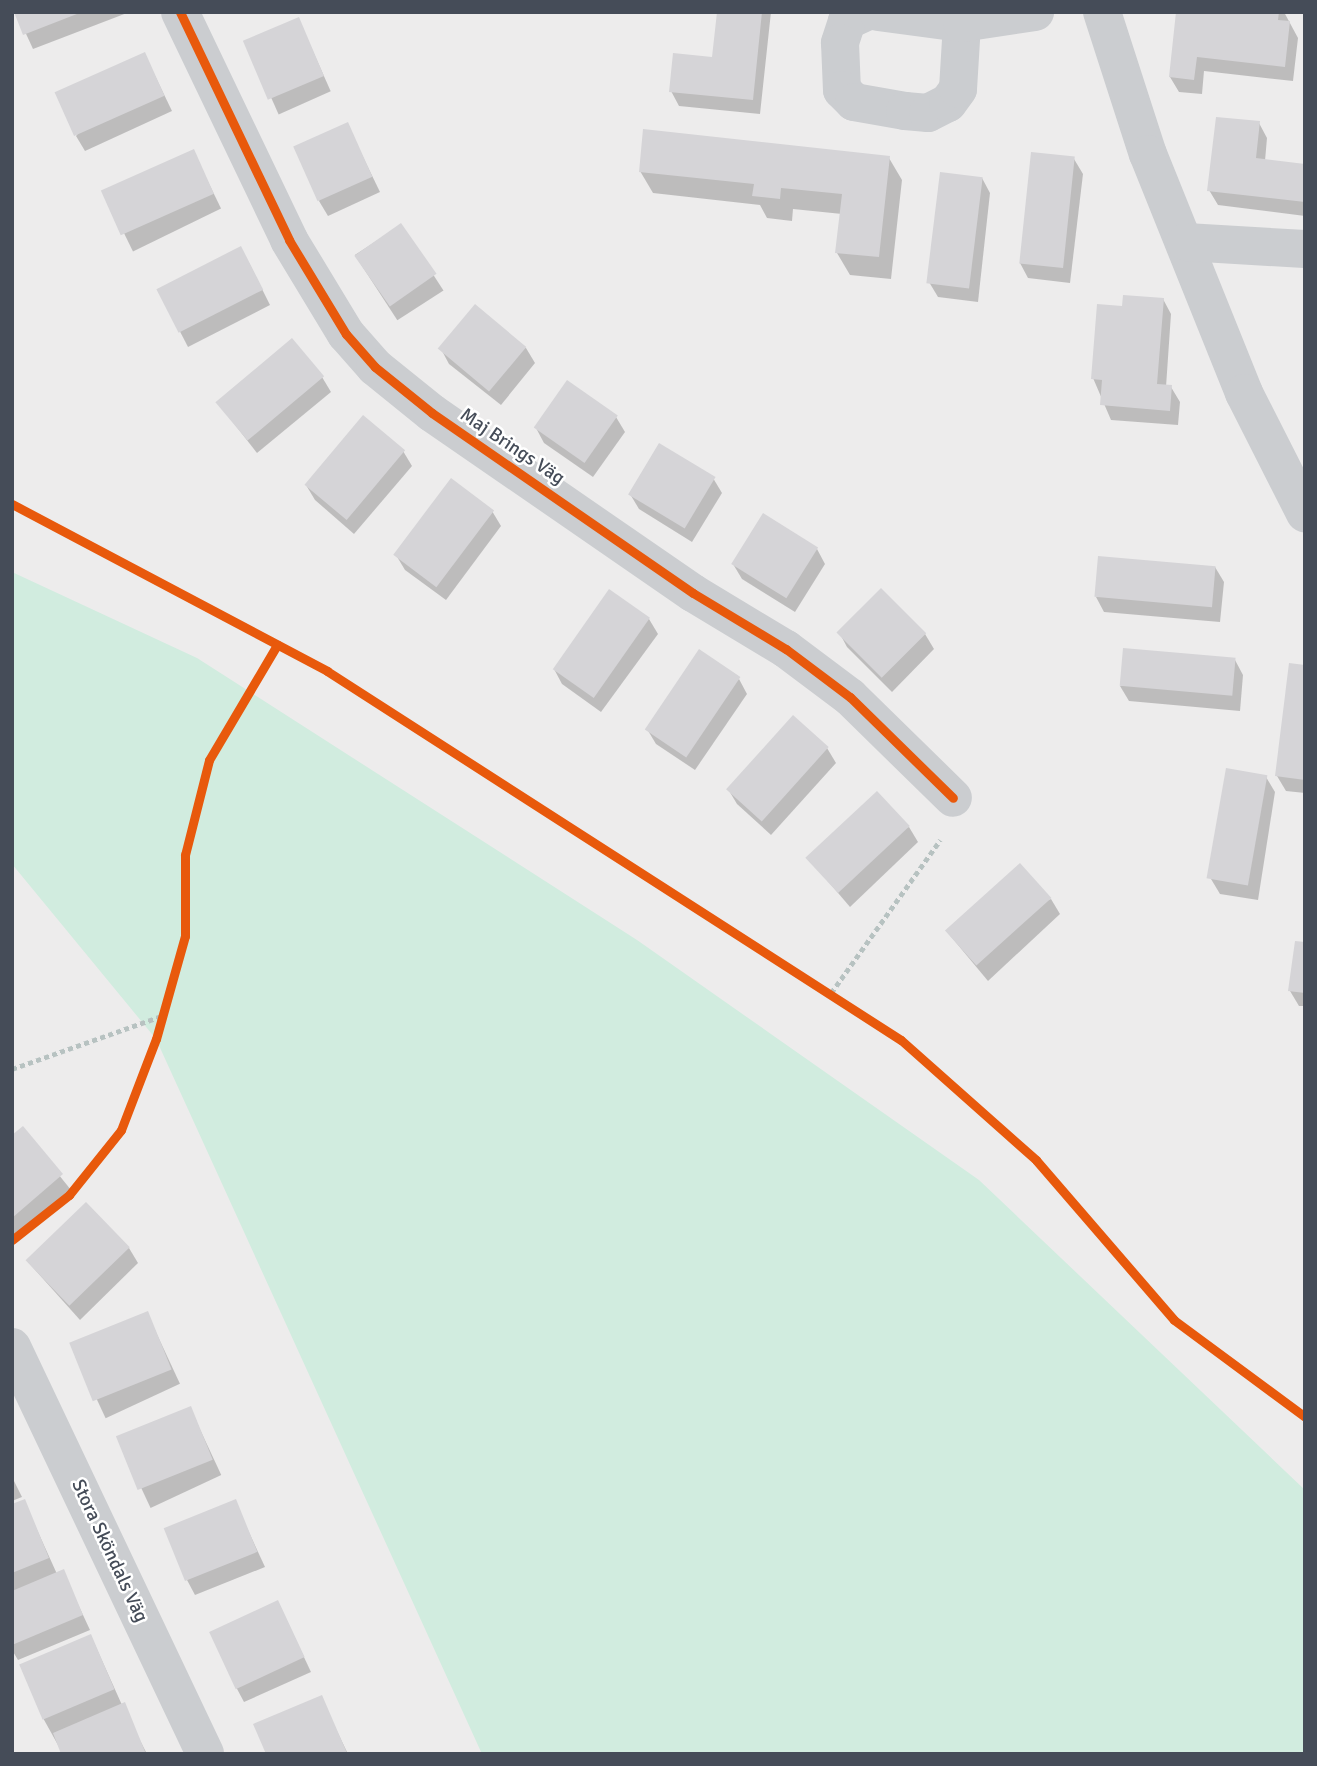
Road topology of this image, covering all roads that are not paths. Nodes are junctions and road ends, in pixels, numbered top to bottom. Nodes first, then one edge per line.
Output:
1 (180, 12) edge
2 (866, 12) edge
3 (878, 12) edge
4 (1035, 12) edge
5 (1102, 12) edge
6 (962, 23) junction
7 (1185, 242) junction
8 (1305, 249) edge
9 (1305, 513) edge
10 (953, 798) road end
11 (12, 1347) edge
12 (205, 1754) edge

1 - 10 street, Maj Brings Väg
2 - 6 street
3 - 6 street
4 - 6 street
5 - 7 street
7 - 8 street
7 - 9 street
11 - 12 street, Stora Sköndals Väg

